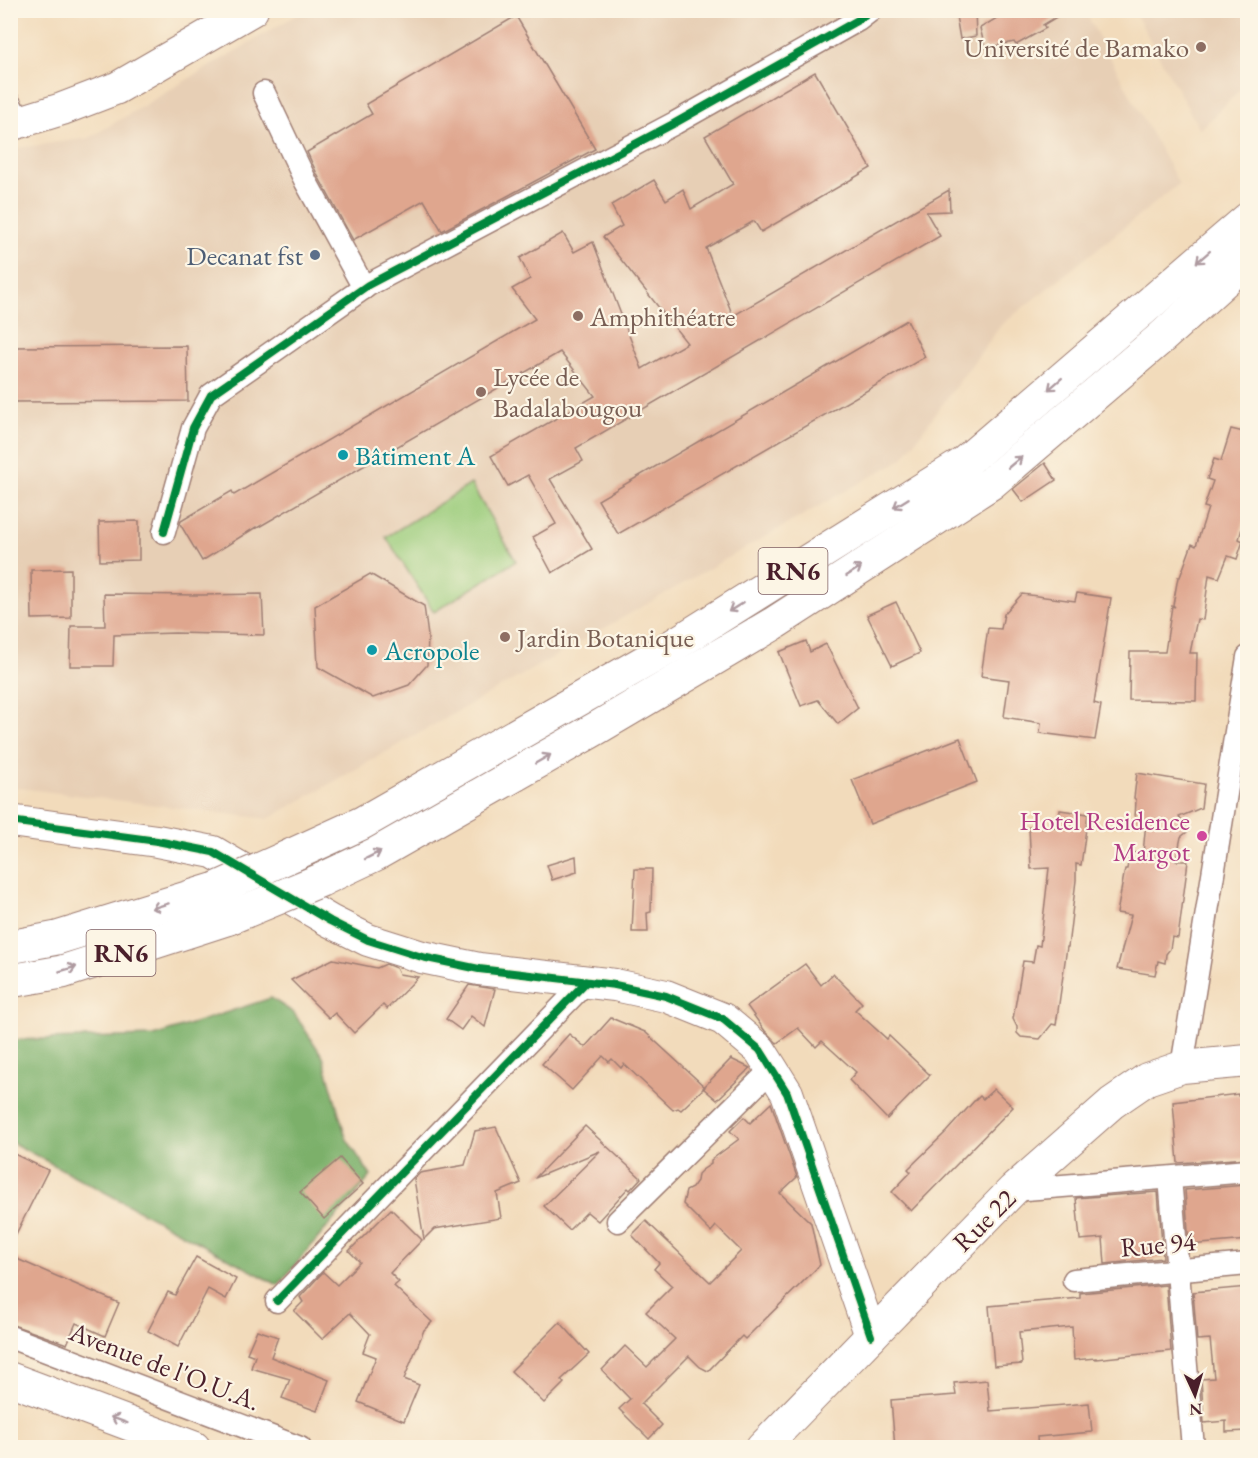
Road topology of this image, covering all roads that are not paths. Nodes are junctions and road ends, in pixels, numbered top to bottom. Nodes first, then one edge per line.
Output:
1 (252, 10) edge
2 (871, 10) edge
3 (264, 93) dead end
4 (14, 117) edge
5 (1248, 219) edge
6 (1248, 259) edge
7 (364, 288) junction
8 (164, 532) dead end
9 (1248, 657) edge
10 (10, 821) edge
11 (10, 947) edge
12 (10, 981) edge
13 (586, 982) junction
14 (1248, 1061) edge
15 (1182, 1066) junction
16 (772, 1069) junction
17 (1248, 1171) edge
18 (1170, 1178) junction
19 (1012, 1190) junction
20 (618, 1221) dead end
21 (1248, 1264) edge
22 (1177, 1271) junction
23 (1074, 1280) dead end
24 (277, 1301) dead end
25 (10, 1336) edge
26 (871, 1336) junction
27 (10, 1379) edge
28 (10, 1404) edge
29 (129, 1448) edge
30 (194, 1448) edge
31 (300, 1448) edge
32 (762, 1448) edge
33 (1193, 1448) edge

1 - 4 street
2 - 7 street
3 - 7 street
5 -> 11 highway, RN6, bridge
12 -> 6 highway, RN6, bridge
7 - 8 street
9 - 15 street
10 - 13 street
13 - 16 street
13 - 24 street
14 - 15 street, Rue 22
15 - 19 street, Rue 22
16 - 20 street
16 - 26 street
17 - 18 street
18 - 19 street
18 - 22 street
19 - 26 street, Rue 22
21 - 22 street, Rue 94
22 - 23 street, Rue 94
22 - 33 street
25 - 31 street, Avenue de l'O.U.A.
26 - 32 street, Rue 22
30 -> 27 highway
28 - 29 highway

